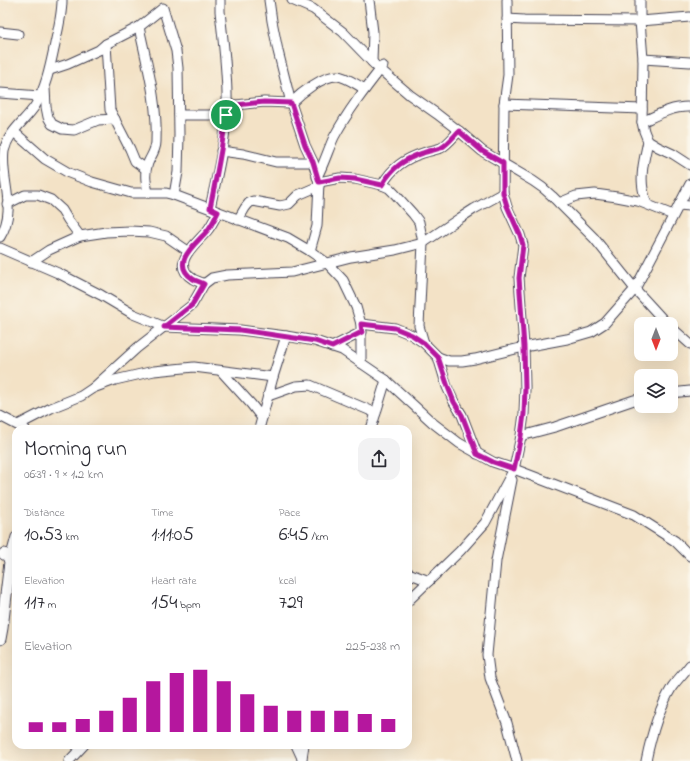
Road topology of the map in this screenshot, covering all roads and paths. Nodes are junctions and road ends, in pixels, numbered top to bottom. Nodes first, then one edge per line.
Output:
1 (62, 0) edge
2 (220, 0) edge
3 (269, 0) edge
4 (292, 0) edge
5 (369, 0) edge
6 (507, 0) edge
7 (640, 0) edge
8 (161, 4) edge
9 (690, 17) edge
10 (507, 18) junction
11 (640, 21) junction
12 (139, 26) junction
13 (0, 32) edge
14 (18, 34) dead end
15 (106, 44) junction
16 (643, 59) junction
17 (372, 62) junction
18 (690, 62) edge
19 (383, 66) dead end
20 (50, 70) junction
21 (45, 84) junction
22 (365, 89) junction
23 (0, 93) edge
24 (40, 96) junction
25 (291, 103) junction
26 (504, 104) junction
27 (690, 106) edge
28 (642, 109) junction
29 (227, 110) junction
30 (179, 115) junction
31 (114, 119) junction
32 (642, 122) junction
33 (459, 131) junction
34 (14, 132) junction
35 (648, 141) junction
36 (221, 151) junction
37 (313, 162) junction
38 (503, 163) junction
39 (690, 165) edge
40 (146, 169) junction
41 (318, 182) junction
42 (690, 184) edge
43 (382, 185) junction
44 (148, 193) junction
45 (503, 193) junction
46 (174, 195) junction
47 (559, 203) junction
48 (7, 204) junction
49 (647, 204) junction
50 (679, 205) junction
51 (690, 206) edge
52 (214, 210) junction
53 (673, 215) junction
54 (238, 220) junction
55 (80, 236) junction
56 (0, 237) edge
57 (423, 243) junction
58 (0, 248) edge
59 (188, 251) junction
60 (310, 251) junction
61 (31, 262) junction
62 (326, 263) junction
63 (204, 284) junction
64 (635, 288) junction
65 (661, 317) edge
66 (164, 327) junction
67 (362, 328) junction
68 (678, 333) edge
69 (286, 336) junction
70 (424, 343) junction
71 (690, 344) edge
72 (332, 347) junction
73 (524, 347) junction
74 (438, 357) junction
75 (361, 362) junction
76 (221, 371) junction
77 (273, 377) junction
78 (386, 380) junction
79 (94, 388) junction
80 (690, 390) edge
81 (678, 392) edge
82 (268, 396) junction
83 (634, 400) edge
84 (376, 413) junction
85 (0, 416) edge
86 (262, 418) junction
87 (18, 425) edge
88 (25, 425) edge
89 (260, 425) edge
90 (372, 425) edge
91 (521, 436) junction
92 (477, 454) junction
93 (514, 469) junction
94 (12, 547) edge
95 (690, 556) edge
96 (8, 557) edge
97 (412, 575) edge
98 (429, 581) junction
99 (412, 597) edge
100 (1, 631) edge
101 (690, 666) edge
102 (80, 749) edge
103 (298, 749) edge
104 (303, 749) edge
105 (302, 759) edge
106 (69, 761) edge
107 (517, 761) edge
108 (646, 761) edge

1 - 20 street
2 - 29 street
3 - 25 street
4 - 17 street
5 - 17 street
6 - 10 street
7 - 11 street
8 - 12 street
8 - 30 street
9 - 11 street
10 - 11 street
10 - 26 street
11 - 16 street
12 - 15 street
12 - 40 street
13 - 14 street
15 - 20 street
15 - 31 street
16 - 18 street
16 - 28 street
17 - 33 street
19 - 22 street
20 - 21 street
21 - 24 street
21 - 31 street
22 - 25 street
22 - 41 street
23 - 24 street
24 - 34 street
25 - 29 street
25 - 37 street
26 - 28 street
26 - 38 street
27 - 32 street
28 - 32 street
29 - 30 street
29 - 36 street
30 - 46 street
31 - 40 street
32 - 35 street
33 - 38 street
33 - 43 street
34 - 44 street
34 - 48 street
35 - 39 street
35 - 49 street
36 - 37 street
36 - 52 street
37 - 41 street
38 - 45 street
38 - 47 street
40 - 44 street
41 - 43 street
41 - 54 street
41 - 60 street
42 - 50 street
43 - 57 street
44 - 46 street
45 - 57 street
45 - 73 street
46 - 52 street
47 - 49 street
47 - 64 street
48 - 55 street
48 - 56 street
49 - 53 street
50 - 51 street
50 - 53 street
52 - 54 street
52 - 59 street
53 - 64 street
54 - 60 street
55 - 59 street
55 - 61 street
57 - 62 street
57 - 70 street
58 - 61 street
59 - 63 street
60 - 62 street
61 - 66 street
62 - 63 street
62 - 67 street
63 - 66 street
64 - 65 street
64 - 73 street
66 - 69 street
66 - 79 street
67 - 70 street
67 - 72 street
67 - 75 street
68 - 71 street
69 - 72 street
69 - 77 street
70 - 74 street
72 - 75 street
73 - 74 street
73 - 91 street
74 - 92 street
75 - 78 street
76 - 77 street
76 - 79 street
76 - 86 street
77 - 82 street
78 - 84 street
78 - 92 street
79 - 88 street
80 - 81 street
82 - 84 street
82 - 86 street
83 - 91 street
84 - 90 street
85 - 87 street
86 - 89 street
91 - 93 street
92 - 93 street
93 - 95 street
93 - 98 street
93 - 107 street
94 - 96 street
96 - 100 street
97 - 98 street
98 - 99 street
101 - 108 street
102 - 106 street
103 - 105 street
104 - 105 street

